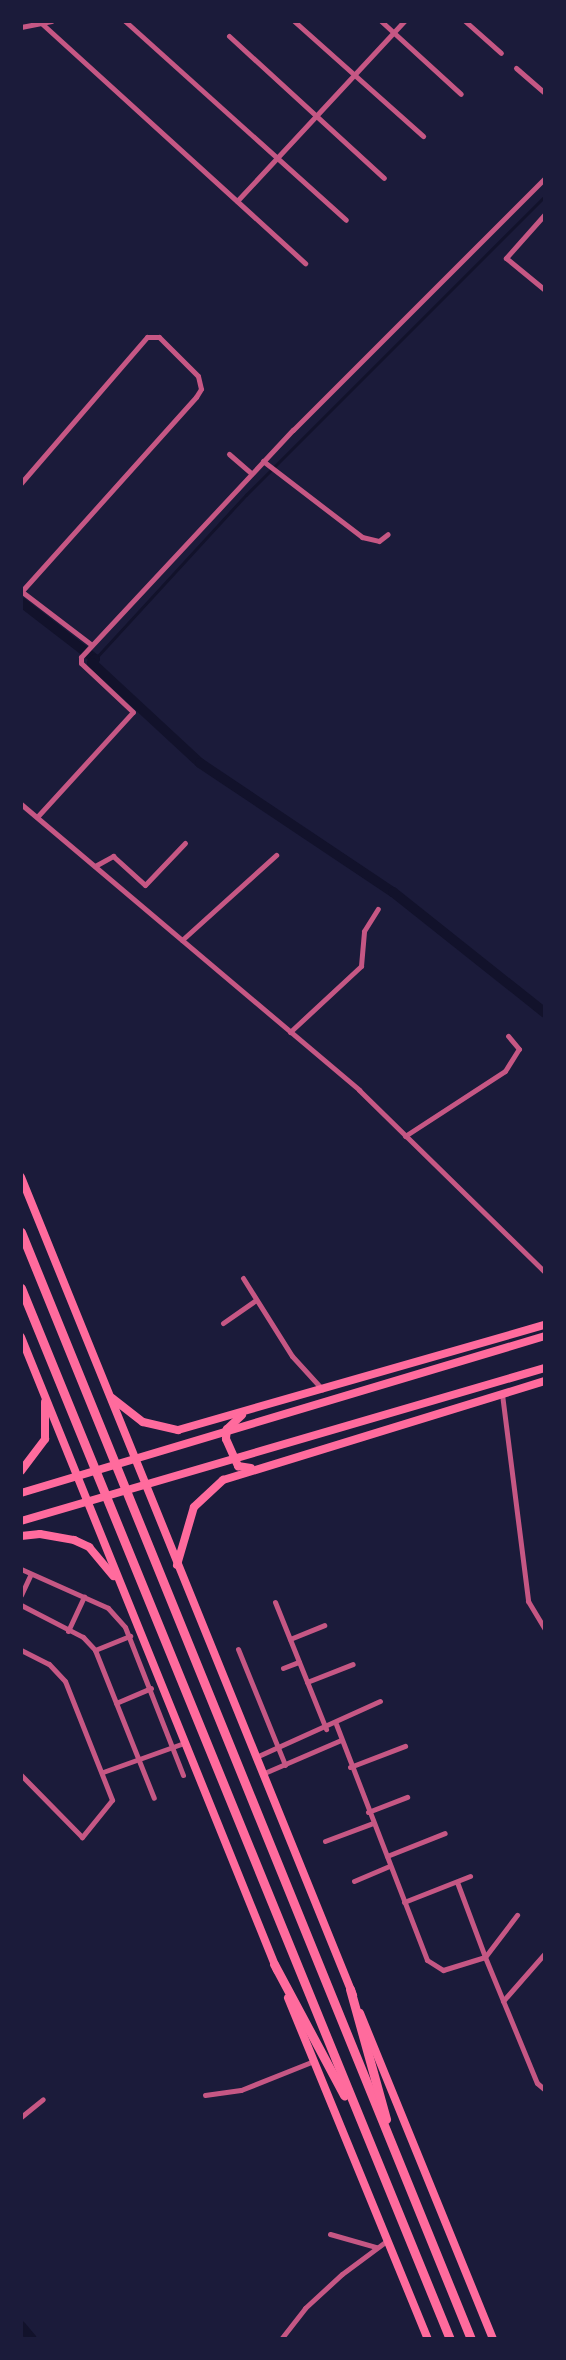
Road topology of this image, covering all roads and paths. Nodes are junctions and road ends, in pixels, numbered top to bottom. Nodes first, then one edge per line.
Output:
1 (51, 21) edge
2 (125, 21) edge
3 (294, 21) edge
4 (381, 21) edge
5 (404, 21) edge
6 (465, 21) edge
7 (41, 23) edge
8 (21, 27) edge
9 (394, 32) junction
10 (229, 36) dead end
11 (501, 53) dead end
12 (516, 68) dead end
13 (355, 75) junction
14 (545, 93) edge
15 (461, 94) dead end
16 (317, 117) junction
17 (423, 136) dead end
18 (278, 159) junction
19 (384, 178) dead end
20 (545, 178) edge
21 (237, 201) junction
22 (544, 217) edge
23 (346, 220) dead end
24 (305, 262) dead end
25 (545, 290) edge
26 (229, 454) dead end
27 (265, 463) junction
28 (252, 474) junction
29 (21, 484) edge
30 (388, 534) dead end
31 (21, 592) edge
32 (90, 646) junction
33 (21, 804) edge
34 (37, 817) junction
35 (185, 843) dead end
36 (276, 855) dead end
37 (95, 866) junction
38 (378, 909) dead end
39 (182, 940) junction
40 (290, 1032) junction
41 (508, 1036) dead end
42 (405, 1136) junction
43 (21, 1177) edge
44 (21, 1231) edge
45 (545, 1272) edge
46 (243, 1278) dead end
47 (21, 1288) edge
48 (256, 1300) junction
49 (223, 1323) dead end
50 (545, 1325) edge
51 (545, 1336) edge
52 (21, 1337) edge
53 (545, 1368) edge
54 (545, 1381) edge
55 (322, 1390) junction
56 (44, 1394) junction
57 (502, 1394) junction
58 (110, 1396) junction
59 (246, 1412) junction
60 (254, 1468) junction
61 (21, 1471) edge
62 (21, 1493) edge
63 (21, 1521) edge
64 (21, 1536) edge
65 (177, 1566) junction
66 (21, 1569) edge
67 (31, 1574) junction
68 (120, 1587) junction
69 (21, 1595) edge
70 (84, 1597) junction
71 (275, 1602) dead end
72 (21, 1605) edge
73 (324, 1625) dead end
74 (545, 1629) edge
75 (68, 1631) junction
76 (130, 1636) junction
77 (290, 1639) junction
78 (238, 1649) dead end
79 (21, 1650) edge
80 (95, 1650) junction
81 (299, 1662) junction
82 (353, 1664) dead end
83 (283, 1668) dead end
84 (307, 1682) junction
85 (151, 1688) junction
86 (380, 1701) dead end
87 (116, 1703) junction
88 (335, 1724) junction
89 (326, 1729) junction
90 (341, 1740) junction
91 (184, 1743) junction
92 (405, 1746) dead end
93 (172, 1747) junction
94 (279, 1748) junction
95 (256, 1758) junction
96 (140, 1759) junction
97 (285, 1765) junction
98 (351, 1767) junction
99 (103, 1772) junction
100 (21, 1774) edge
101 (262, 1774) junction
102 (183, 1775) dead end
103 (407, 1797) dead end
104 (153, 1798) dead end
105 (368, 1812) junction
106 (373, 1824) junction
107 (445, 1833) dead end
108 (325, 1841) dead end
109 (387, 1856) junction
110 (390, 1867) junction
111 (470, 1876) dead end
112 (354, 1881) dead end
113 (457, 1882) junction
114 (404, 1902) junction
115 (517, 1915) dead end
116 (545, 1953) edge
117 (485, 1957) junction
118 (274, 1964) junction
119 (350, 1989) junction
120 (503, 2001) junction
121 (314, 2061) junction
122 (545, 2091) edge
123 (205, 2095) dead end
124 (43, 2099) dead end
125 (21, 2117) edge
126 (397, 2159) junction
127 (382, 2172) junction
128 (330, 2234) dead end
129 (388, 2240) junction
130 (376, 2247) junction
131 (281, 2339) edge
132 (428, 2339) edge
133 (450, 2339) edge
134 (471, 2339) edge
135 (493, 2339) edge

1 - 7 street
2 - 18 street
3 - 13 street
4 - 9 street
5 - 9 street
6 - 11 street
7 - 8 street
7 - 21 street
9 - 13 street
9 - 15 street
10 - 16 street
12 - 14 street
13 - 16 street
13 - 17 street
16 - 18 street
16 - 19 street
18 - 21 street
18 - 23 street
20 - 27 street
21 - 24 street
22 - 25 street
26 - 28 street
27 - 28 street
27 - 30 street
28 - 32 street
29 - 31 street
31 - 32 street
32 - 34 street
33 - 34 street
34 - 37 street
35 - 37 street
36 - 39 street
37 - 39 street
38 - 40 street
39 - 40 street
40 - 42 street
41 - 42 street
42 - 45 street
43 - 58 main road
44 - 126 highway
46 - 48 street
47 - 127 highway
48 - 49 street
48 - 55 street
50 - 55 main road
51 - 62 main road
52 - 56 main road
53 - 63 main road
54 - 57 main road
55 - 59 main road
56 - 61 main road
56 - 68 main road
57 - 60 main road
57 - 74 street
58 - 59 main road
58 - 65 main road
59 - 60 main road
60 - 65 main road
64 - 68 main road
65 - 95 main road
66 - 67 street
67 - 69 street
67 - 70 street
68 - 91 main road
70 - 75 street
70 - 76 street
71 - 77 street
72 - 75 street
73 - 77 street
75 - 80 street
76 - 80 street
76 - 85 street
77 - 81 street
78 - 94 street
79 - 99 street
80 - 87 street
81 - 83 street
81 - 84 street
82 - 84 street
84 - 89 street
85 - 87 street
85 - 93 street
86 - 88 street
87 - 96 street
88 - 89 street
88 - 90 street
89 - 94 street
90 - 97 street
90 - 98 street
91 - 93 street
91 - 118 main road
92 - 98 street
93 - 96 street
93 - 102 street
94 - 95 street
94 - 97 street
95 - 101 main road
96 - 99 street
96 - 104 street
97 - 101 street
98 - 105 street
99 - 100 street
101 - 119 main road
103 - 105 street
105 - 106 street
106 - 108 street
106 - 109 street
107 - 109 street
109 - 110 street
110 - 112 street
110 - 114 street
111 - 113 street
113 - 114 street
113 - 117 street
114 - 117 street
115 - 117 street
116 - 120 street
117 - 120 street
118 - 121 main road
118 - 127 highway
119 - 126 highway
119 - 135 main road
120 - 122 street
121 - 123 street
121 - 129 main road
124 - 125 street
126 - 134 highway
127 - 133 highway
128 - 130 street
129 - 130 street
129 - 132 main road
130 - 131 street

